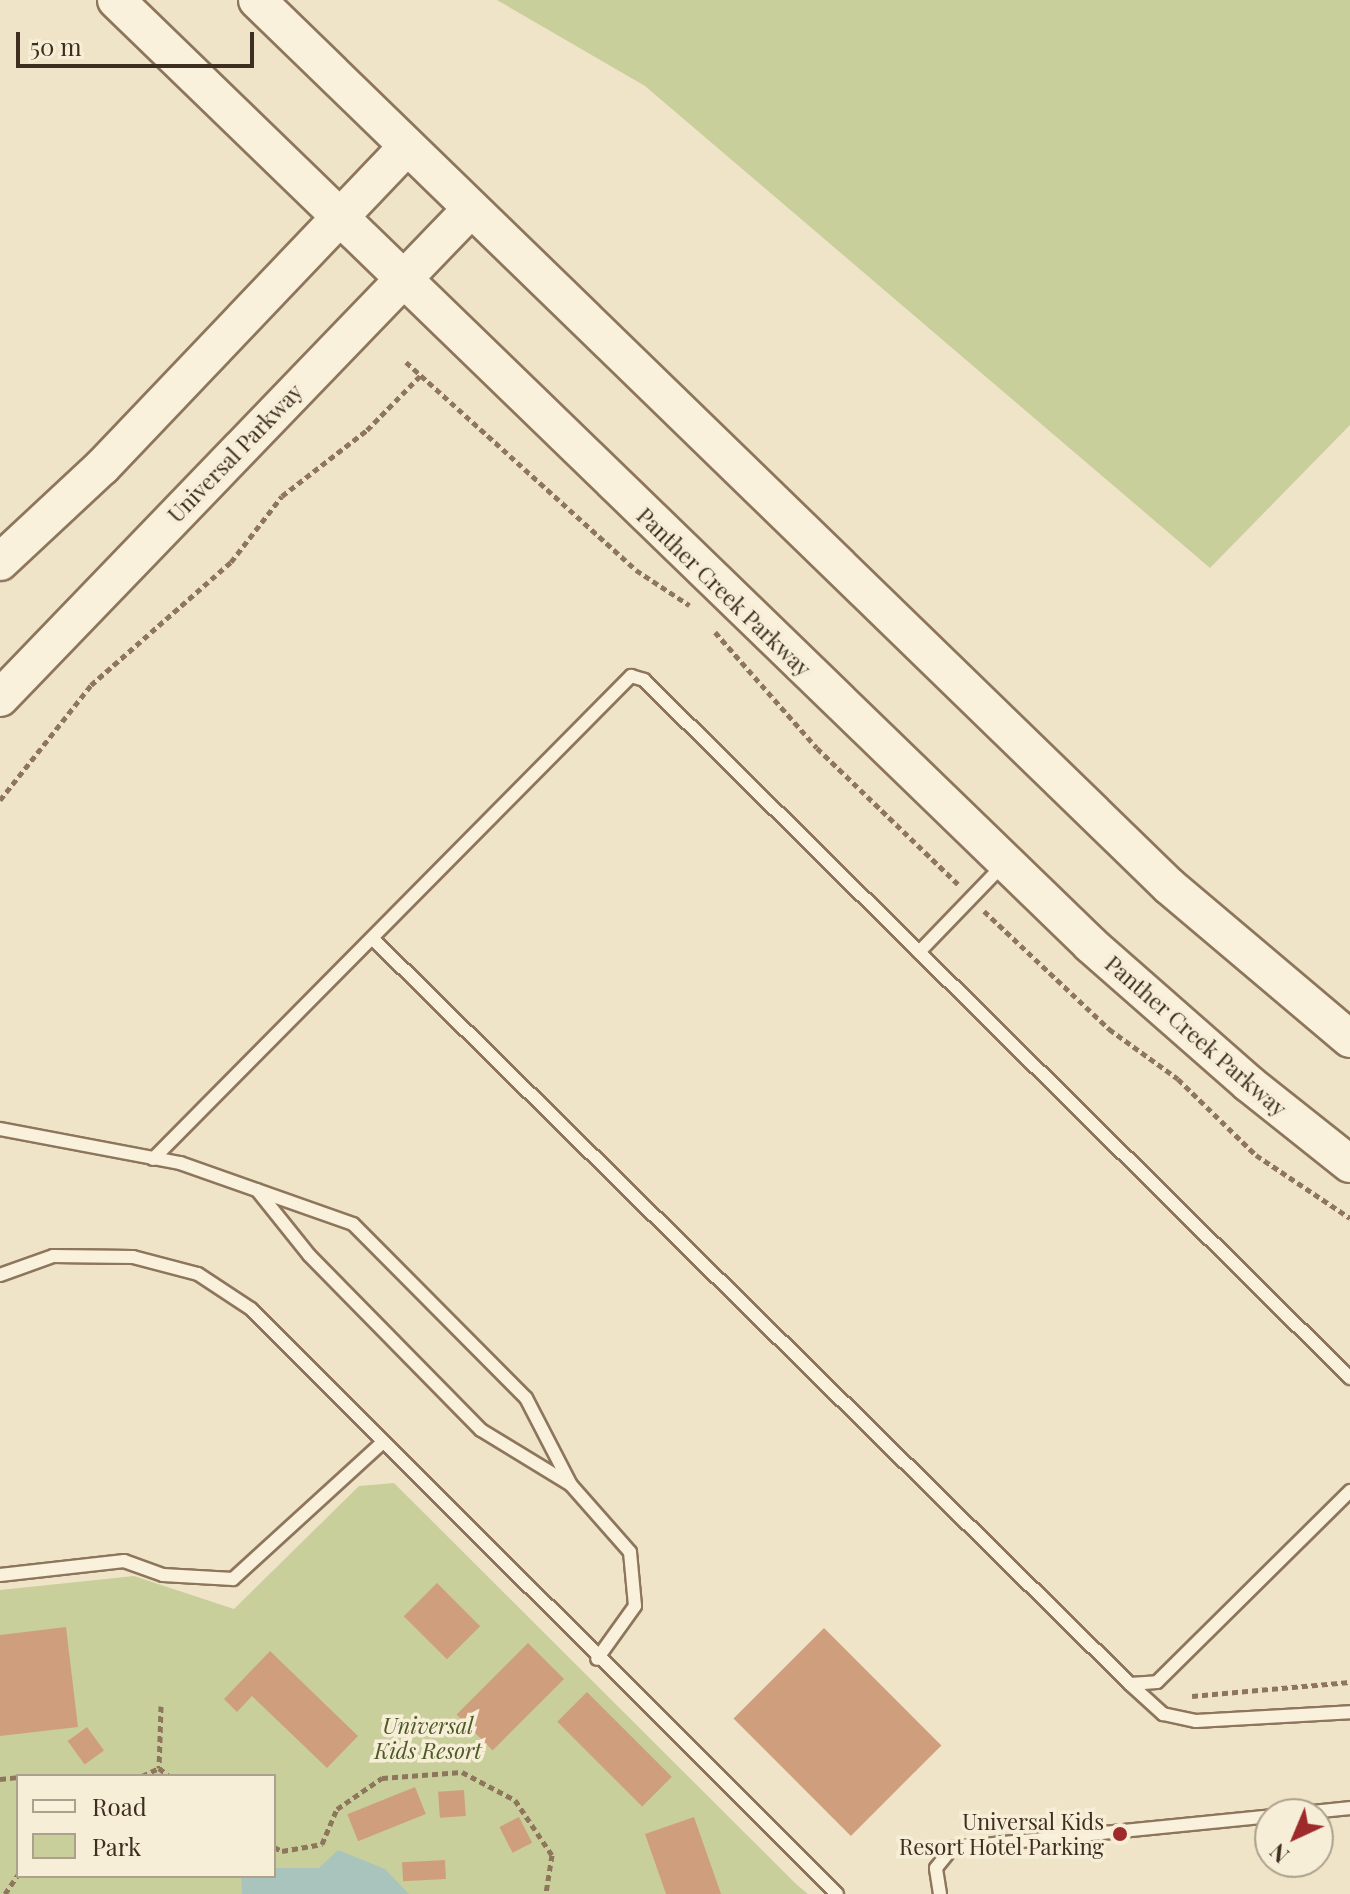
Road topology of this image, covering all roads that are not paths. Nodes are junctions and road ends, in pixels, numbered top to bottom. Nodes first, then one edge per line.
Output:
1 (116, 0) edge
2 (257, 0) edge
3 (407, 147) junction
4 (471, 209) junction
5 (338, 219) junction
6 (402, 281) junction
7 (0, 562) edge
8 (0, 698) edge
9 (1005, 862) junction
10 (372, 938) junction
11 (919, 952) junction
12 (1350, 1039) edge
13 (0, 1129) edge
14 (153, 1159) junction
15 (1350, 1164) edge
16 (255, 1188) junction
17 (0, 1275) edge
18 (1350, 1378) edge
19 (383, 1442) junction
20 (571, 1485) junction
21 (1350, 1491) edge
22 (0, 1575) edge
23 (597, 1659) junction
24 (1130, 1684) junction
25 (1350, 1712) edge
26 (1254, 1818) edge
27 (837, 1894) edge
28 (940, 1894) edge

1 - 5 main road, Panther Creek Parkway
2 - 3 main road
3 - 4 main road
3 - 5 main road
4 - 6 main road, Universal Parkway
4 - 12 main road
5 - 6 main road, Panther Creek Parkway
5 - 7 main road
6 - 8 main road, Universal Parkway
6 - 9 main road, Panther Creek Parkway
9 - 11 lane
9 - 15 main road, Panther Creek Parkway
10 - 11 lane
10 - 14 lane
10 - 24 lane
11 - 18 lane
13 - 14 lane
14 - 16 lane
16 - 20 lane
16 - 20 lane
17 - 19 lane
19 - 22 lane
19 - 23 lane
20 - 23 lane
21 - 24 lane
23 - 27 lane
24 - 25 lane
26 - 28 lane

